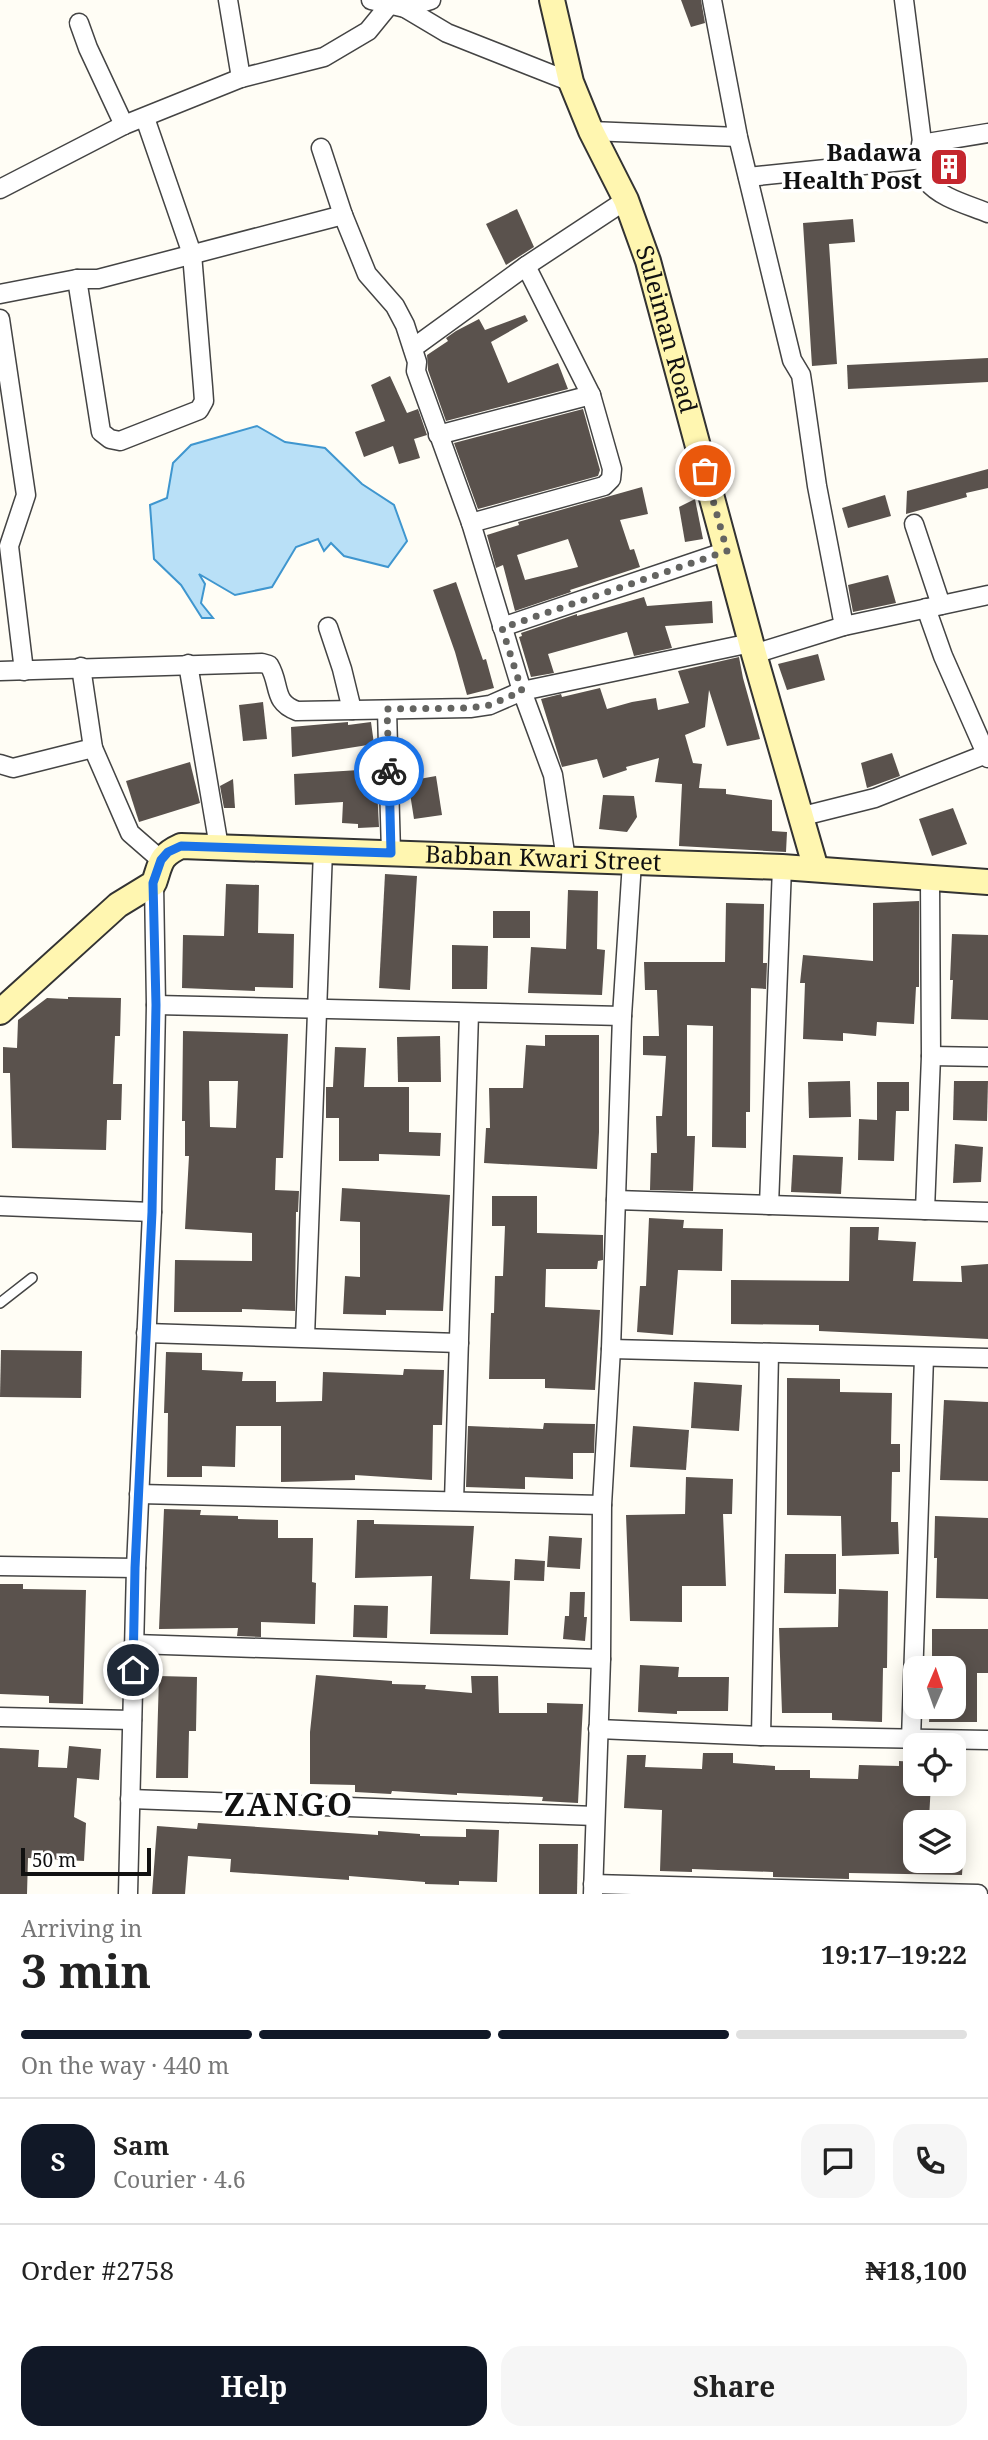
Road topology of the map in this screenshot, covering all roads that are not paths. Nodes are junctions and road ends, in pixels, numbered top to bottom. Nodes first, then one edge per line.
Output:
1 (228, 0) edge
2 (371, 0) edge
3 (432, 0) edge
4 (552, 0) edge
5 (712, 0) edge
6 (904, 0) edge
7 (398, 6) junction
8 (79, 23) dead end
9 (241, 78) junction
10 (571, 82) junction
11 (145, 118) junction
12 (124, 125) junction
13 (591, 131) junction
14 (988, 133) edge
15 (738, 137) junction
16 (321, 148) dead end
17 (922, 152) junction
18 (748, 177) junction
19 (0, 189) edge
20 (626, 200) junction
21 (988, 213) edge
22 (343, 215) junction
23 (192, 254) junction
24 (526, 266) junction
25 (77, 279) junction
26 (0, 294) edge
27 (0, 319) edge
28 (413, 348) junction
29 (591, 395) junction
30 (438, 435) junction
31 (8, 517) edge
32 (471, 523) junction
33 (914, 524) dead end
34 (727, 551) junction
35 (7, 586) edge
36 (988, 595) edge
37 (934, 606) junction
38 (844, 626) junction
39 (328, 627) dead end
40 (502, 628) junction
41 (753, 648) junction
42 (188, 664) junction
43 (81, 667) junction
44 (0, 671) edge
45 (24, 671) junction
46 (522, 691) junction
47 (387, 709) junction
48 (352, 710) junction
49 (93, 748) junction
50 (987, 756) edge
51 (0, 764) edge
52 (799, 817) junction
53 (219, 847) junction
54 (323, 850) junction
55 (391, 853) junction
56 (566, 859) junction
57 (632, 862) junction
58 (782, 867) junction
59 (816, 869) junction
60 (157, 872) junction
61 (930, 879) junction
62 (988, 882) edge
63 (156, 1005) junction
64 (316, 1009) junction
65 (0, 1012) edge
66 (469, 1013) junction
67 (622, 1016) junction
68 (931, 1056) junction
69 (988, 1057) edge
70 (616, 1200) junction
71 (769, 1205) junction
72 (0, 1206) edge
73 (925, 1210) junction
74 (152, 1212) junction
75 (988, 1212) edge
76 (32, 1278) dead end
77 (0, 1303) edge
78 (146, 1333) junction
79 (305, 1337) junction
80 (458, 1343) junction
81 (611, 1349) junction
82 (769, 1353) junction
83 (924, 1357) junction
84 (988, 1358) edge
85 (139, 1494) junction
86 (454, 1501) junction
87 (602, 1506) junction
88 (0, 1566) edge
89 (135, 1568) junction
90 (134, 1644) junction
91 (601, 1660) junction
92 (0, 1717) edge
93 (132, 1720) junction
94 (598, 1729) junction
95 (911, 1733) edge
96 (761, 1736) junction
97 (903, 1739) edge
98 (966, 1740) edge
99 (988, 1740) edge
100 (130, 1799) junction
101 (595, 1816) junction
102 (593, 1889) edge
103 (128, 1894) edge
104 (978, 1894) edge

1 - 9 street
2 - 7 street
3 - 7 street
4 - 10 street, Suleiman Road
5 - 15 street
6 - 17 street
7 - 9 street
7 - 10 street
8 - 12 street
9 - 11 street
10 - 13 street, Suleiman Road
11 - 12 street
11 - 23 street
12 - 19 street
13 - 15 street
13 - 20 street, Suleiman Road
14 - 17 street
15 - 18 street
16 - 22 street
17 - 18 street
17 - 21 street
18 - 38 street
20 - 24 street
20 - 34 street, Suleiman Road
22 - 23 street
22 - 28 street
23 - 25 street
23 - 25 street
24 - 28 street
24 - 29 street
25 - 26 street
27 - 31 street
28 - 30 street
29 - 30 street
29 - 32 street
30 - 32 street
31 - 35 street
32 - 40 street
33 - 37 street
34 - 40 street
34 - 41 street, Suleiman Road
35 - 45 street
36 - 37 street
37 - 38 street
37 - 50 street
38 - 41 street
39 - 48 street
40 - 46 street
41 - 46 street
41 - 52 street, Suleiman Road
42 - 43 street
42 - 48 street
42 - 53 street
43 - 45 street
43 - 49 street
44 - 45 street
46 - 47 street
46 - 56 street
47 - 48 street
47 - 55 street
49 - 51 street
49 - 60 street
50 - 52 street
52 - 59 street, Suleiman Road
53 - 54 street, Babban Kwari Street
53 - 60 street, Babban Kwari Street
54 - 55 street, Babban Kwari Street
54 - 64 street
55 - 56 street, Babban Kwari Street
56 - 57 street, Babban Kwari Street
57 - 58 street, Babban Kwari Street
57 - 67 street
58 - 59 street, Babban Kwari Street
58 - 71 street
59 - 61 street, Babban Kwari Street
60 - 63 street
60 - 65 street, Babban Kwari Street
61 - 62 street, Babban Kwari Street
61 - 68 street
63 - 64 street
63 - 74 street
64 - 66 street
64 - 79 street
66 - 67 street
66 - 80 street
67 - 70 street
68 - 69 street
68 - 73 street
70 - 71 street
70 - 81 street
71 - 73 street
72 - 74 street
73 - 75 street
74 - 78 street
76 - 77 lane
78 - 79 street
78 - 85 street
79 - 80 street
80 - 86 street
81 - 82 street
81 - 87 street
82 - 83 street
82 - 96 street
83 - 84 street
83 - 95 street
85 - 86 street
85 - 89 street
86 - 87 street
87 - 91 street
88 - 89 street
89 - 90 street
90 - 91 street
90 - 93 street
91 - 94 street
92 - 93 street
93 - 100 street
94 - 96 street
94 - 101 street
96 - 97 street
98 - 99 street
100 - 101 street
100 - 103 street
101 - 102 street
102 - 104 street

